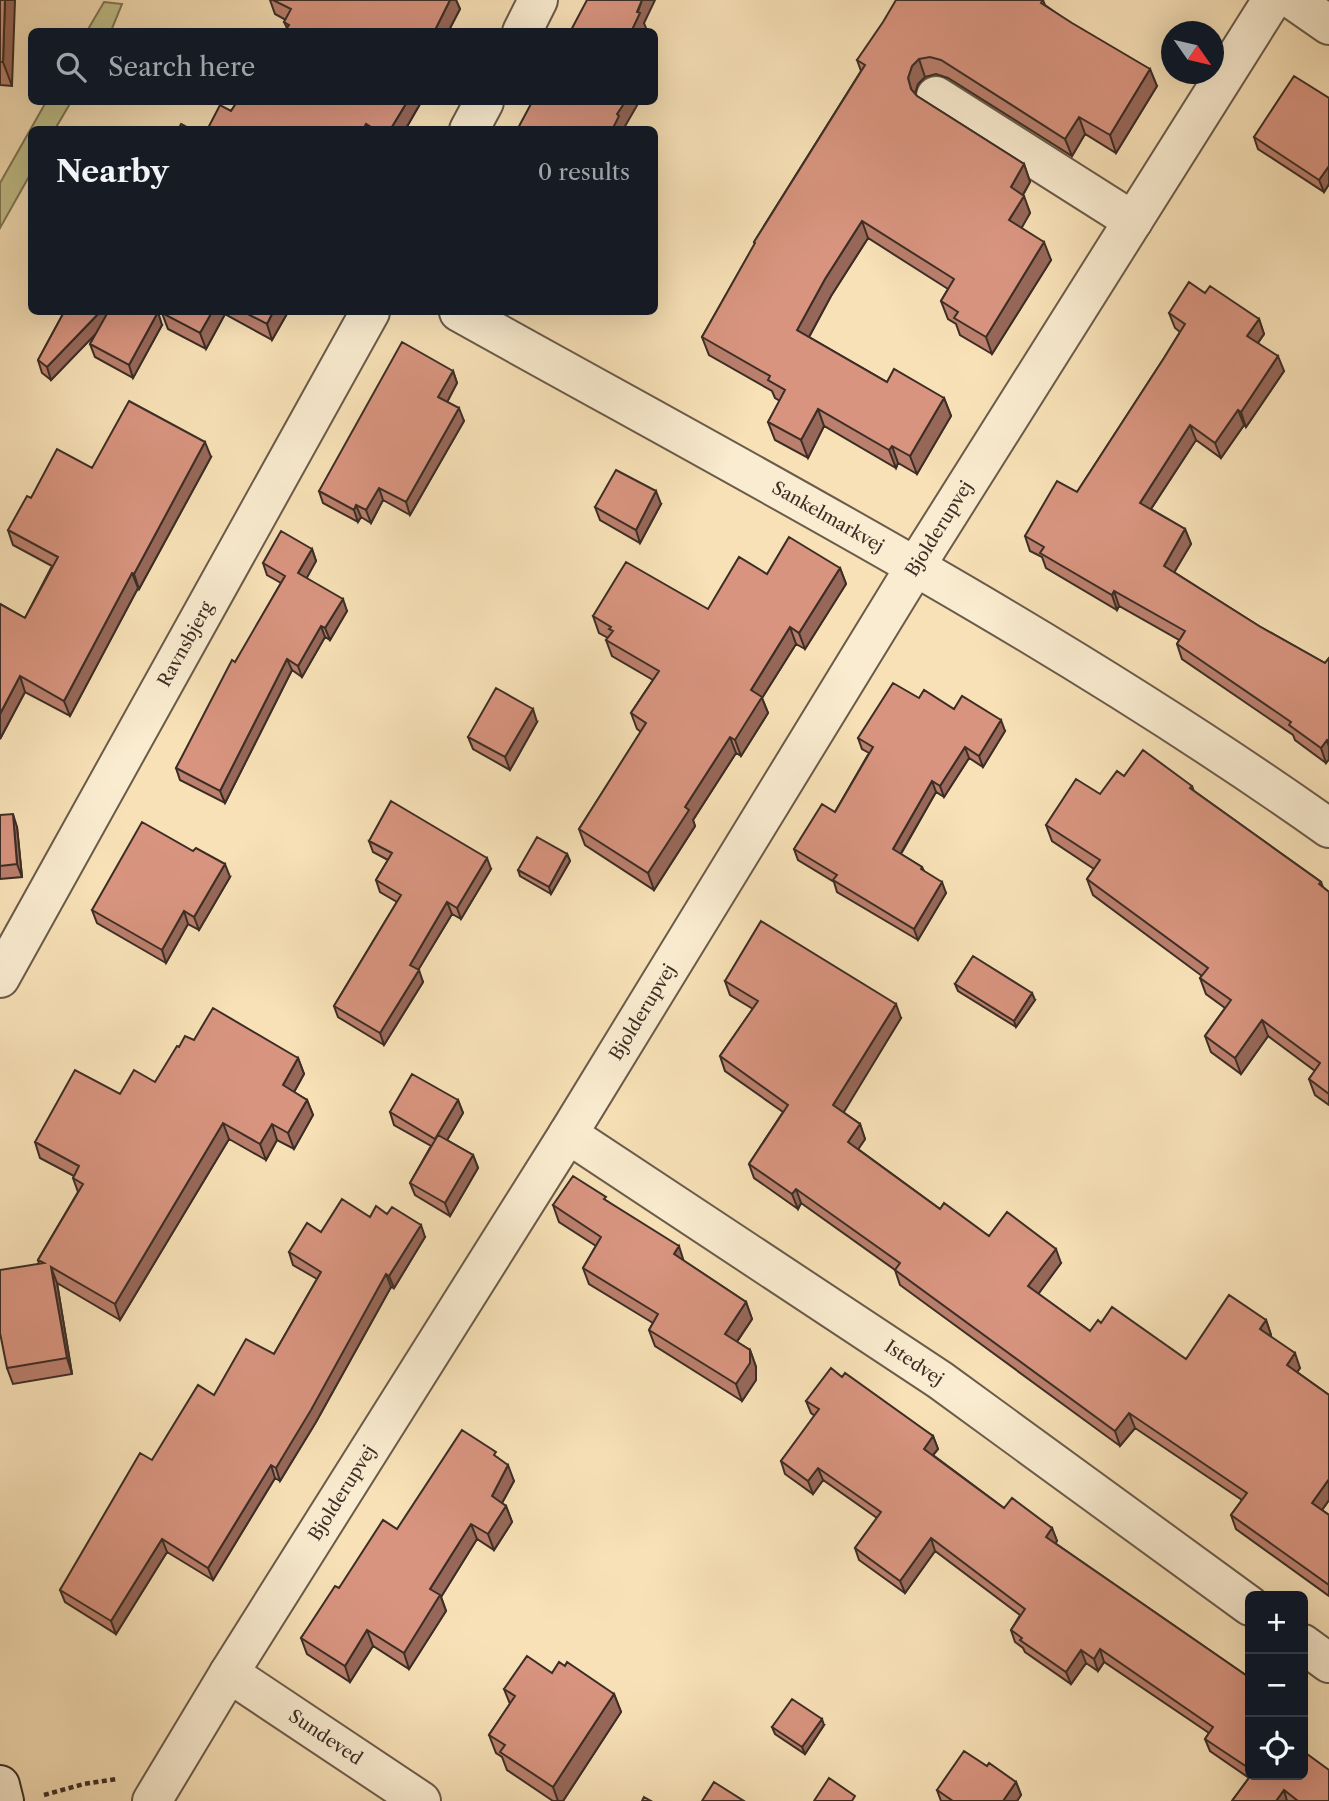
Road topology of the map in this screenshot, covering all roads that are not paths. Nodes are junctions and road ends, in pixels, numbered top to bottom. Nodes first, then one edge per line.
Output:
1 (538, 0) edge
2 (1272, 0) edge
3 (1293, 0) edge
4 (1329, 25) edge
5 (524, 28) edge
6 (936, 96) dead end
7 (482, 105) edge
8 (471, 126) edge
9 (1133, 221) junction
10 (368, 315) edge
11 (464, 315) edge
12 (915, 567) junction
13 (1329, 828) edge
14 (0, 978) edge
15 (568, 1133) junction
16 (1245, 1602) edge
17 (1308, 1648) edge
18 (1329, 1663) edge
19 (229, 1673) junction
20 (161, 1786) edge
21 (421, 1801) edge

1 - 5 street
2 - 9 street, Bjolderupvej
3 - 4 street
6 - 9 street
7 - 8 street
9 - 12 street, Bjolderupvej
10 - 14 street, Ravnsbjerg
11 - 12 street, Sankelmarkvej
12 - 13 street, Sankelmarkvej
12 - 15 street, Bjolderupvej
15 - 16 street, Istedvej
15 - 19 street, Bjolderupvej
17 - 18 street
19 - 20 street, Bjolderupvej
19 - 21 street, Sundeved

